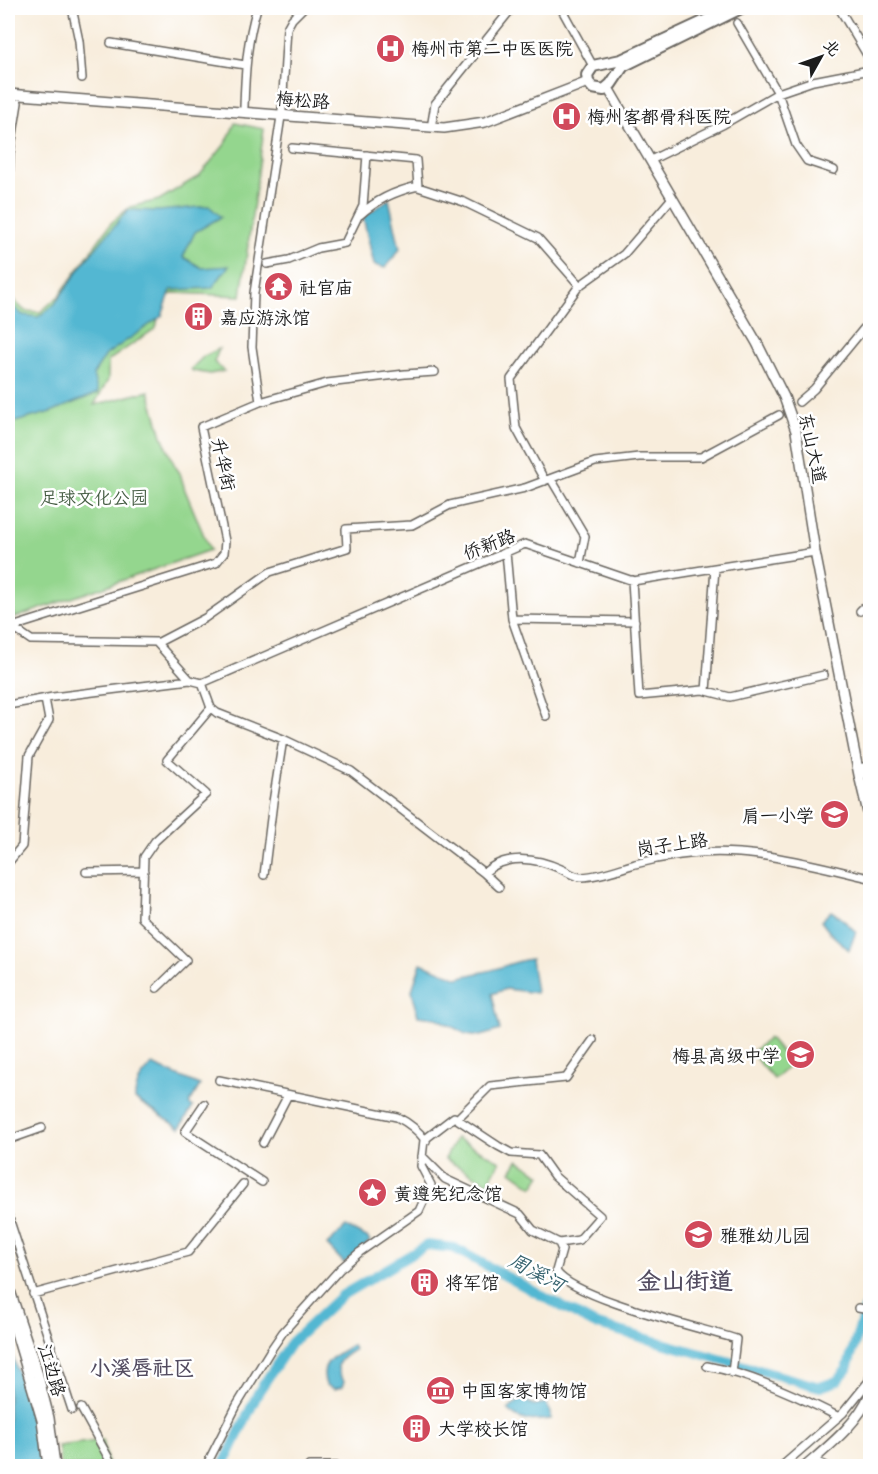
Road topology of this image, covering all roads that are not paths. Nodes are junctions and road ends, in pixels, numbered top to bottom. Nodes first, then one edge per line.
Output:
1 (72, 8) edge
2 (257, 8) edge
3 (303, 8) edge
4 (512, 8) edge
5 (561, 8) edge
6 (733, 8) edge
7 (741, 8) edge
8 (840, 8) edge
9 (737, 23) dead end
10 (111, 43) dead end
11 (870, 60) edge
12 (245, 65) junction
13 (597, 65) junction
14 (870, 70) edge
15 (82, 78) dead end
16 (587, 80) junction
17 (610, 84) junction
18 (8, 92) edge
19 (778, 93) junction
20 (18, 103) dead end
21 (244, 107) junction
22 (282, 110) junction
23 (432, 122) junction
24 (10, 144) edge
25 (292, 148) dead end
26 (367, 155) junction
27 (656, 158) dead end
28 (834, 170) dead end
29 (418, 186) junction
30 (8, 198) edge
31 (672, 198) junction
32 (357, 219) junction
33 (267, 264) dead end
34 (580, 286) junction
35 (870, 321) edge
36 (435, 372) dead end
37 (260, 402) junction
38 (799, 402) dead end
39 (779, 415) dead end
40 (548, 480) junction
41 (507, 552) junction
42 (815, 552) junction
43 (580, 563) junction
44 (715, 568) junction
45 (632, 580) junction
46 (870, 601) edge
47 (860, 611) dead end
48 (8, 616) edge
49 (512, 619) junction
50 (635, 621) junction
51 (12, 627) junction
52 (157, 643) junction
53 (824, 675) dead end
54 (190, 680) junction
55 (202, 683) junction
56 (706, 691) junction
57 (45, 699) junction
58 (8, 705) edge
59 (211, 708) junction
60 (546, 716) dead end
61 (283, 739) junction
62 (870, 766) edge
63 (858, 771) junction
64 (870, 773) edge
65 (870, 821) edge
66 (8, 863) edge
67 (144, 871) junction
68 (86, 873) dead end
69 (484, 873) junction
70 (264, 875) dead end
71 (870, 878) edge
72 (499, 887) dead end
73 (157, 988) dead end
74 (593, 1040) dead end
75 (219, 1080) dead end
76 (288, 1095) junction
77 (204, 1104) dead end
78 (457, 1119) junction
79 (42, 1128) dead end
80 (8, 1140) edge
81 (426, 1141) dead end
82 (263, 1143) dead end
83 (422, 1156) junction
84 (262, 1182) dead end
85 (243, 1184) dead end
86 (8, 1215) edge
87 (559, 1244) junction
88 (8, 1285) edge
89 (33, 1294) junction
90 (8, 1306) edge
91 (858, 1308) dead end
92 (870, 1310) edge
93 (707, 1366) dead end
94 (732, 1373) junction
95 (870, 1375) edge
96 (870, 1394) edge
97 (81, 1408) dead end
98 (72, 1410) dead end
99 (839, 1417) junction
100 (809, 1464) edge
101 (48, 1467) edge
102 (55, 1467) edge
103 (113, 1467) edge
104 (206, 1467) edge
105 (309, 1467) edge
106 (336, 1467) edge
107 (782, 1467) edge
108 (824, 1467) edge

1 - 15 street
2 - 12 street
3 - 22 street
4 - 23 street
5 - 13 street
6 - 13 highway
7 - 17 highway
8 - 11 street
9 - 19 street
10 - 12 street
12 - 21 street
13 - 16 highway
13 - 17 highway
14 - 19 street
16 - 17 highway
16 - 18 main road, 梅松路
16 - 23 main road, 梅松路
17 - 31 main road, 东山大道
18 - 21 main road, 梅松路
19 - 27 street
19 - 28 street
20 - 24 street
21 - 22 main road, 梅松路
22 - 23 main road, 梅松路
22 - 37 street
24 - 30 street
25 - 26 street
26 - 29 street
26 - 32 street
29 - 32 street
29 - 34 street
31 - 34 street
31 - 42 main road, 东山大道
32 - 33 street
34 - 40 street
35 - 38 street
36 - 37 street
37 - 51 street, 升华街
39 - 40 street
40 - 43 street
40 - 52 street
41 - 43 street, 侨新路
41 - 49 street
41 - 55 street, 侨新路
42 - 44 street, 侨新路
42 - 63 main road, 东山大道
43 - 45 street, 侨新路
44 - 45 street, 侨新路
44 - 56 street
45 - 50 street
46 - 47 street
48 - 51 street
49 - 50 street
49 - 60 street
50 - 56 street
51 - 52 street
52 - 54 street
53 - 56 street
54 - 55 street
54 - 57 street
55 - 59 street
57 - 58 street
57 - 66 street
59 - 61 street
59 - 67 street
61 - 69 street
61 - 70 street
62 - 63 street
63 - 64 street
63 - 65 main road, 东山大道
67 - 68 street
67 - 73 street
69 - 71 street, 岗子上路
69 - 72 street
74 - 78 street
75 - 76 street
76 - 81 street
76 - 82 street
77 - 84 street
78 - 83 street
78 - 87 street
79 - 80 street
83 - 87 street
83 - 104 street
85 - 89 street
86 - 89 street
87 - 94 street
88 - 102 main road, 江边路
89 - 98 street
90 - 101 main road, 江边路
91 - 92 street
93 - 94 street
94 - 99 street
95 - 99 street
96 - 100 main road
97 - 103 street
99 - 107 street
100 - 108 main road
105 - 106 street

